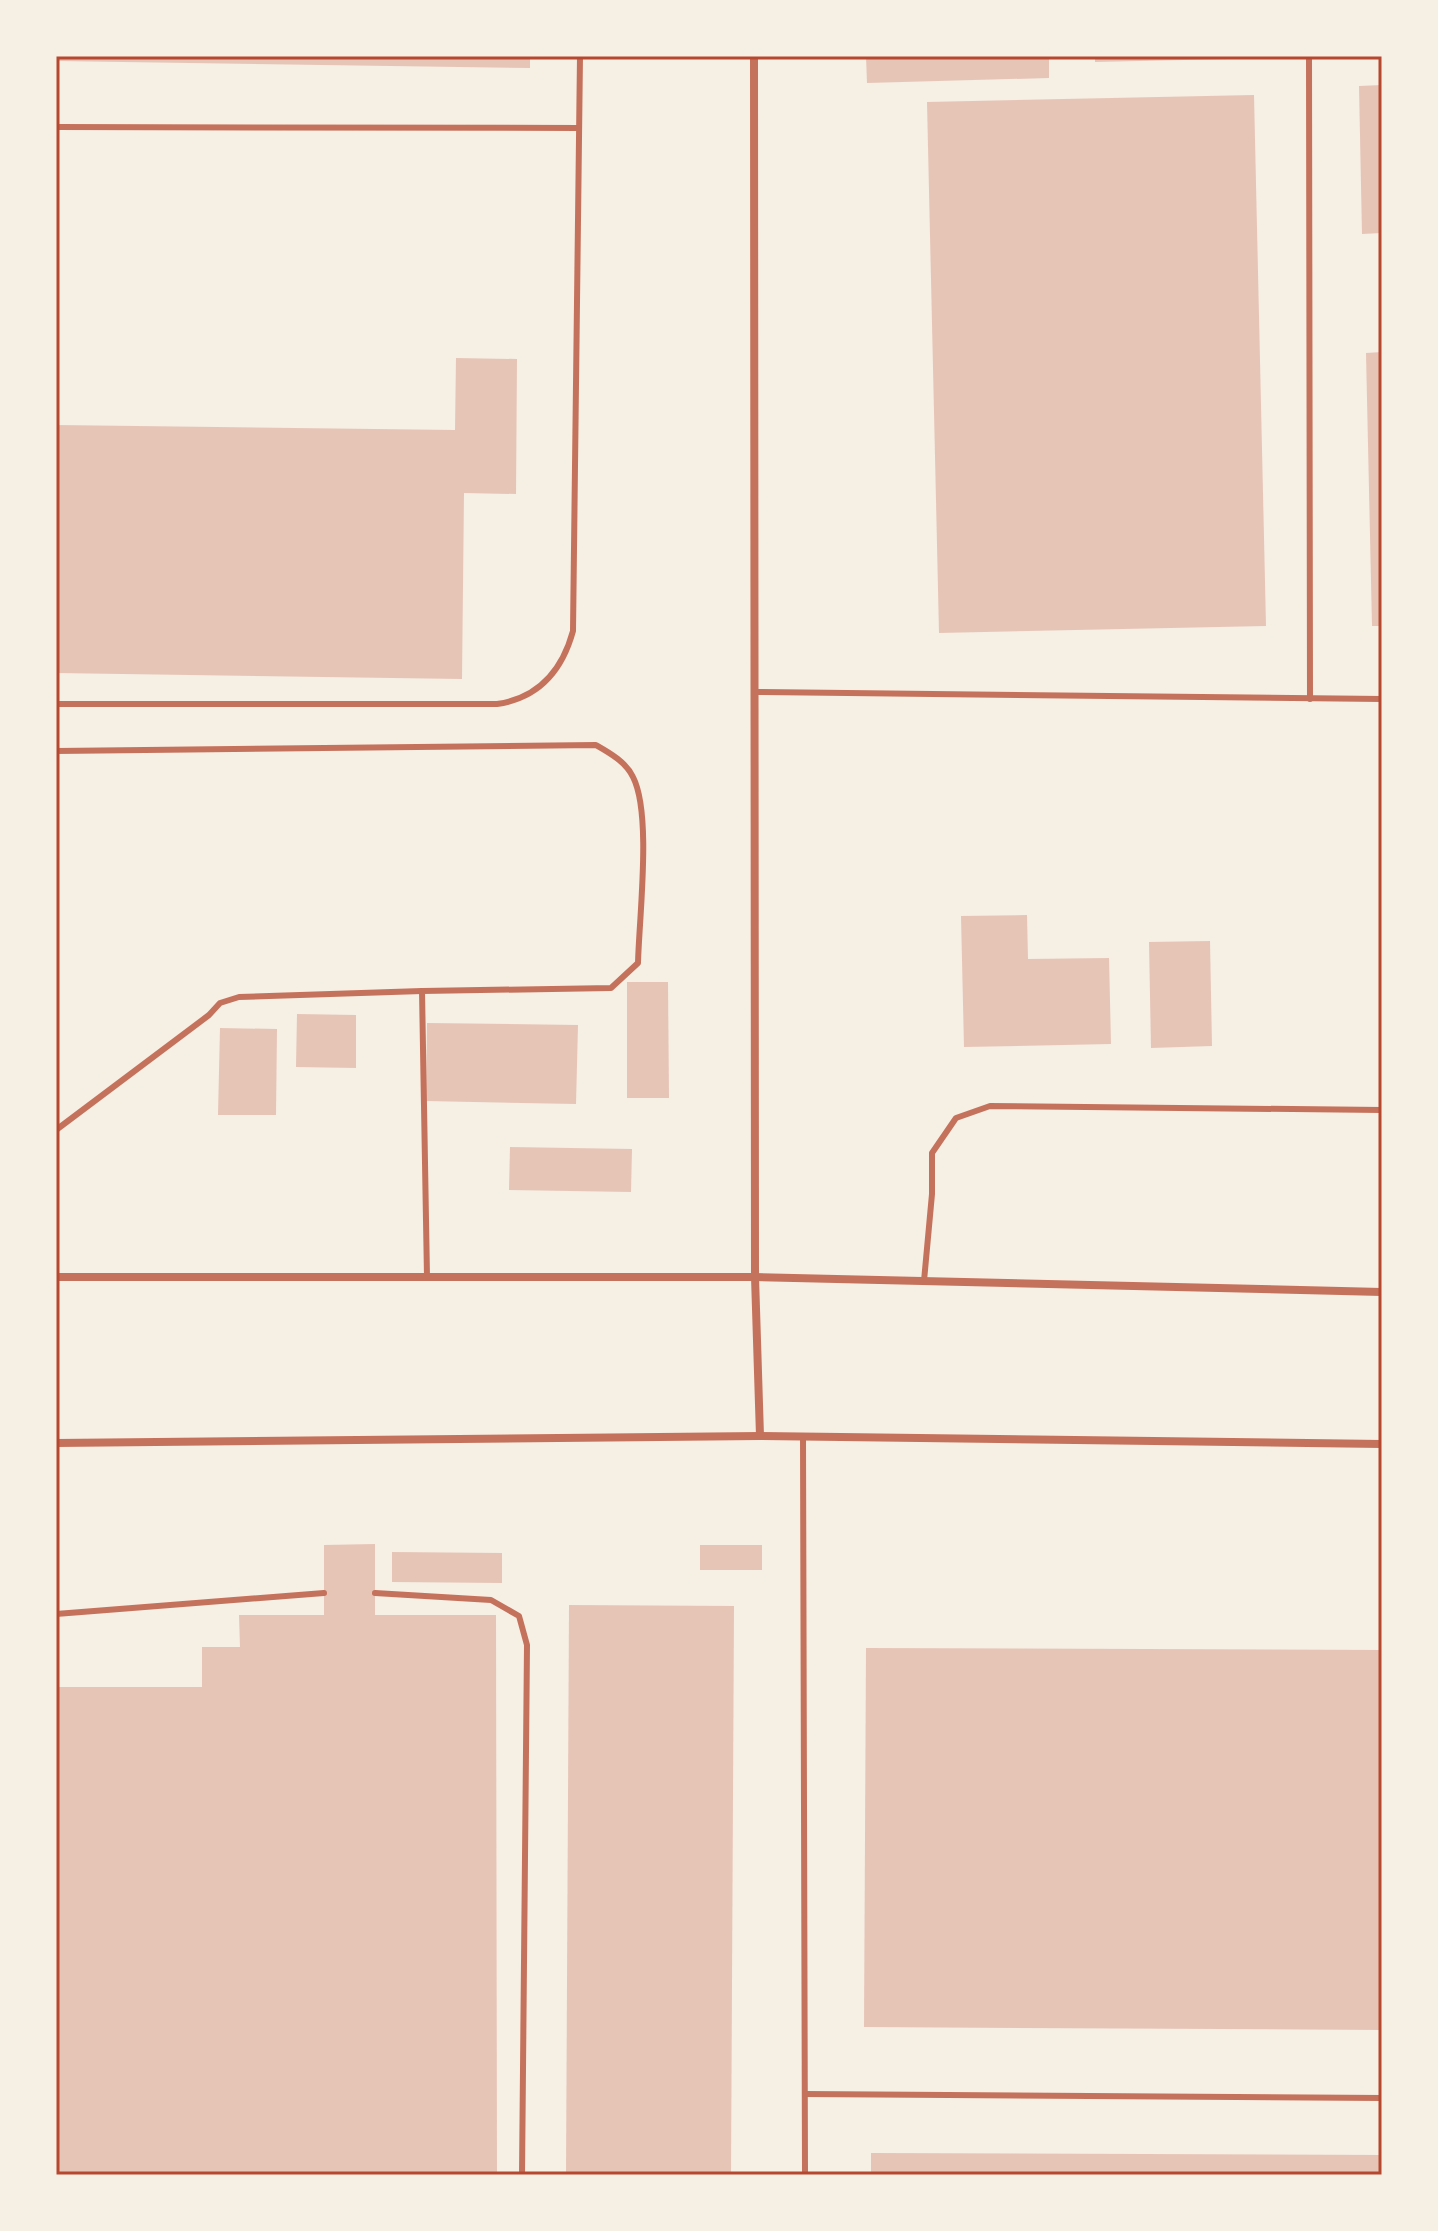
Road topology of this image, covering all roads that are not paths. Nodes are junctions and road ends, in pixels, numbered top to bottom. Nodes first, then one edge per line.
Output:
1 (580, 56) edge
2 (754, 56) edge
3 (1309, 56) edge
4 (56, 127) edge
5 (579, 128) junction
6 (754, 692) junction
7 (1310, 699) junction
8 (1382, 699) edge
9 (56, 704) edge
10 (56, 751) edge
11 (422, 991) junction
12 (1382, 1110) edge
13 (56, 1130) edge
14 (56, 1277) edge
15 (427, 1277) junction
16 (755, 1277) junction
17 (924, 1281) junction
18 (1382, 1292) edge
19 (760, 1436) junction
20 (803, 1437) junction
21 (56, 1443) edge
22 (1382, 1444) edge
23 (324, 1593) dead end
24 (375, 1593) dead end
25 (56, 1614) edge
26 (805, 2094) junction
27 (1382, 2098) edge
28 (522, 2175) edge
29 (805, 2175) edge

1 - 5 lane
2 - 6 street
3 - 7 lane
4 - 5 lane
5 - 9 lane
6 - 7 lane
6 - 16 street
7 - 8 lane
10 - 11 lane
11 - 13 lane
11 - 15 lane
12 - 17 lane
14 - 15 street
15 - 16 street
16 - 17 street
16 - 19 street
17 - 18 street
19 - 20 street
19 - 21 street
20 - 22 street
20 - 26 lane
23 - 25 lane
24 - 28 lane
26 - 27 lane
26 - 29 lane

